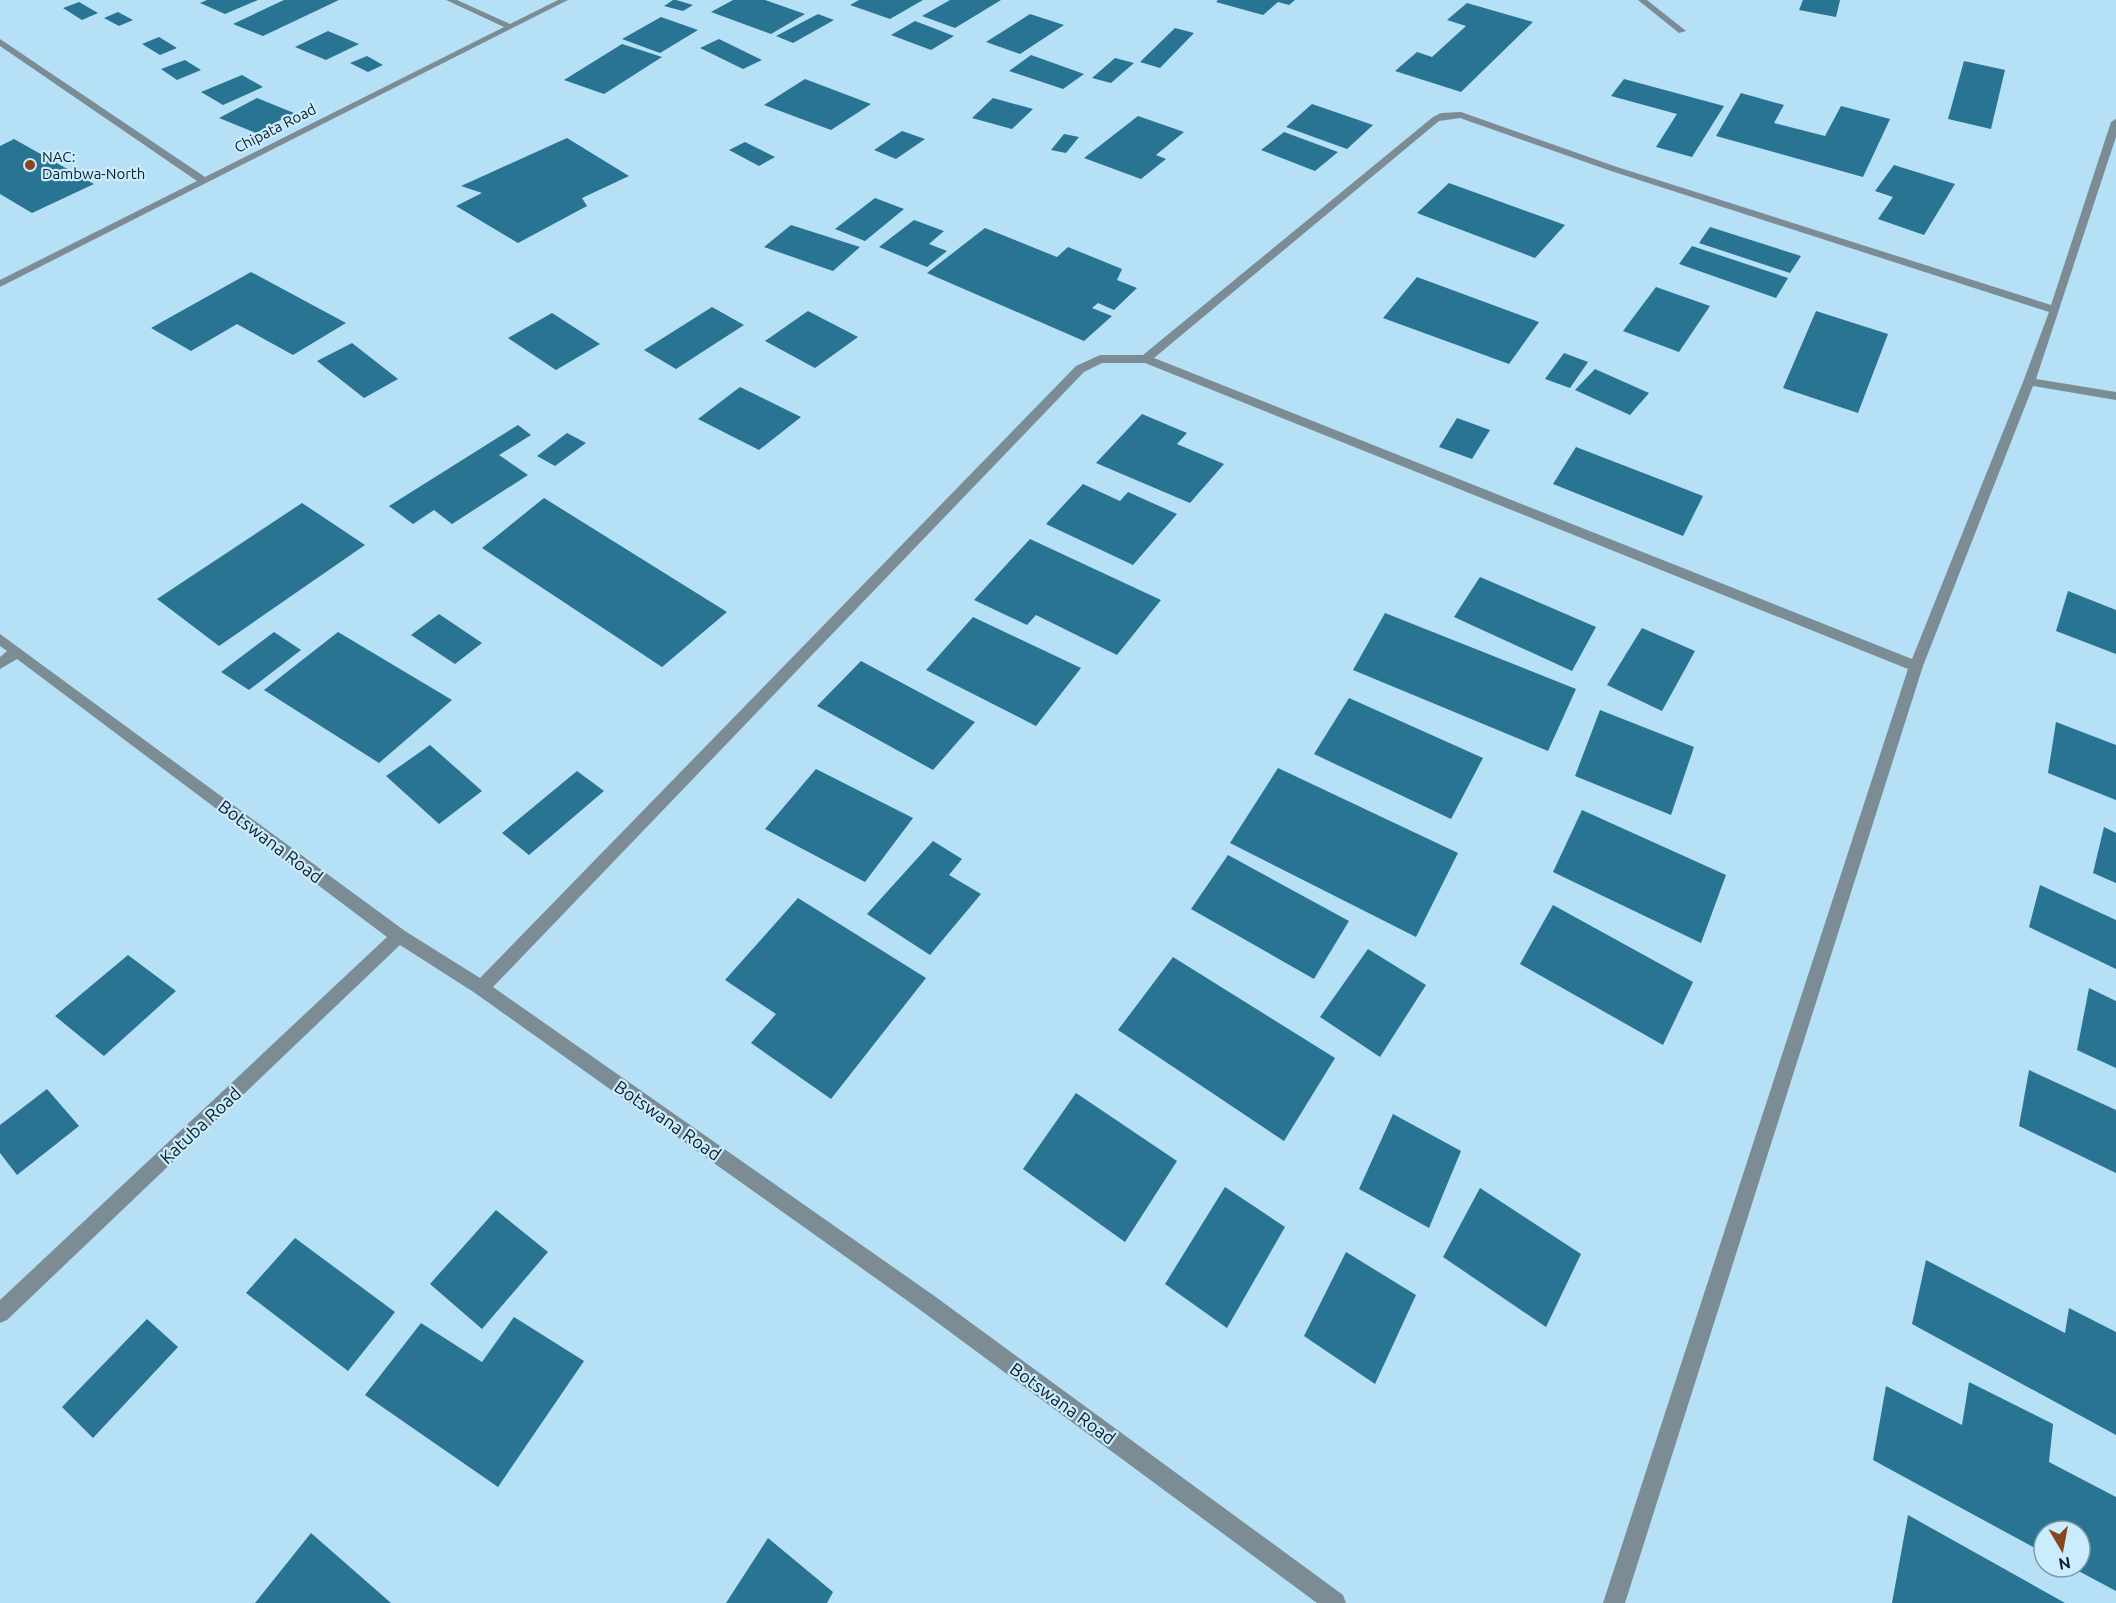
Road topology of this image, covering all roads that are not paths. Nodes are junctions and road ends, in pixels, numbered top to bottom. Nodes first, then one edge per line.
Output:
1 (450, 0) edge
2 (564, 0) edge
3 (1642, 0) edge
4 (511, 27) junction
5 (1682, 31) dead end
6 (0, 42) edge
7 (2116, 122) edge
8 (204, 181) junction
9 (0, 284) edge
10 (2055, 310) junction
11 (1146, 359) junction
12 (2029, 382) junction
13 (2116, 396) edge
14 (0, 639) edge
15 (16, 652) junction
16 (0, 664) edge
17 (1916, 666) junction
18 (399, 936) junction
19 (481, 988) junction
20 (0, 1313) edge
21 (1335, 1603) edge
22 (1614, 1603) edge

1 - 4 street
2 - 4 street, Chipata Road
3 - 5 street
4 - 8 street, Chipata Road
6 - 8 street
7 - 10 street
8 - 9 street, Chipata Road
10 - 11 street
10 - 12 street
11 - 17 street
11 - 19 street
12 - 13 street
12 - 17 street
14 - 15 street, Botswana Road
15 - 16 street
15 - 18 street, Botswana Road
17 - 22 street
18 - 19 street, Botswana Road
18 - 20 street, Katuba Road
19 - 21 street, Botswana Road

